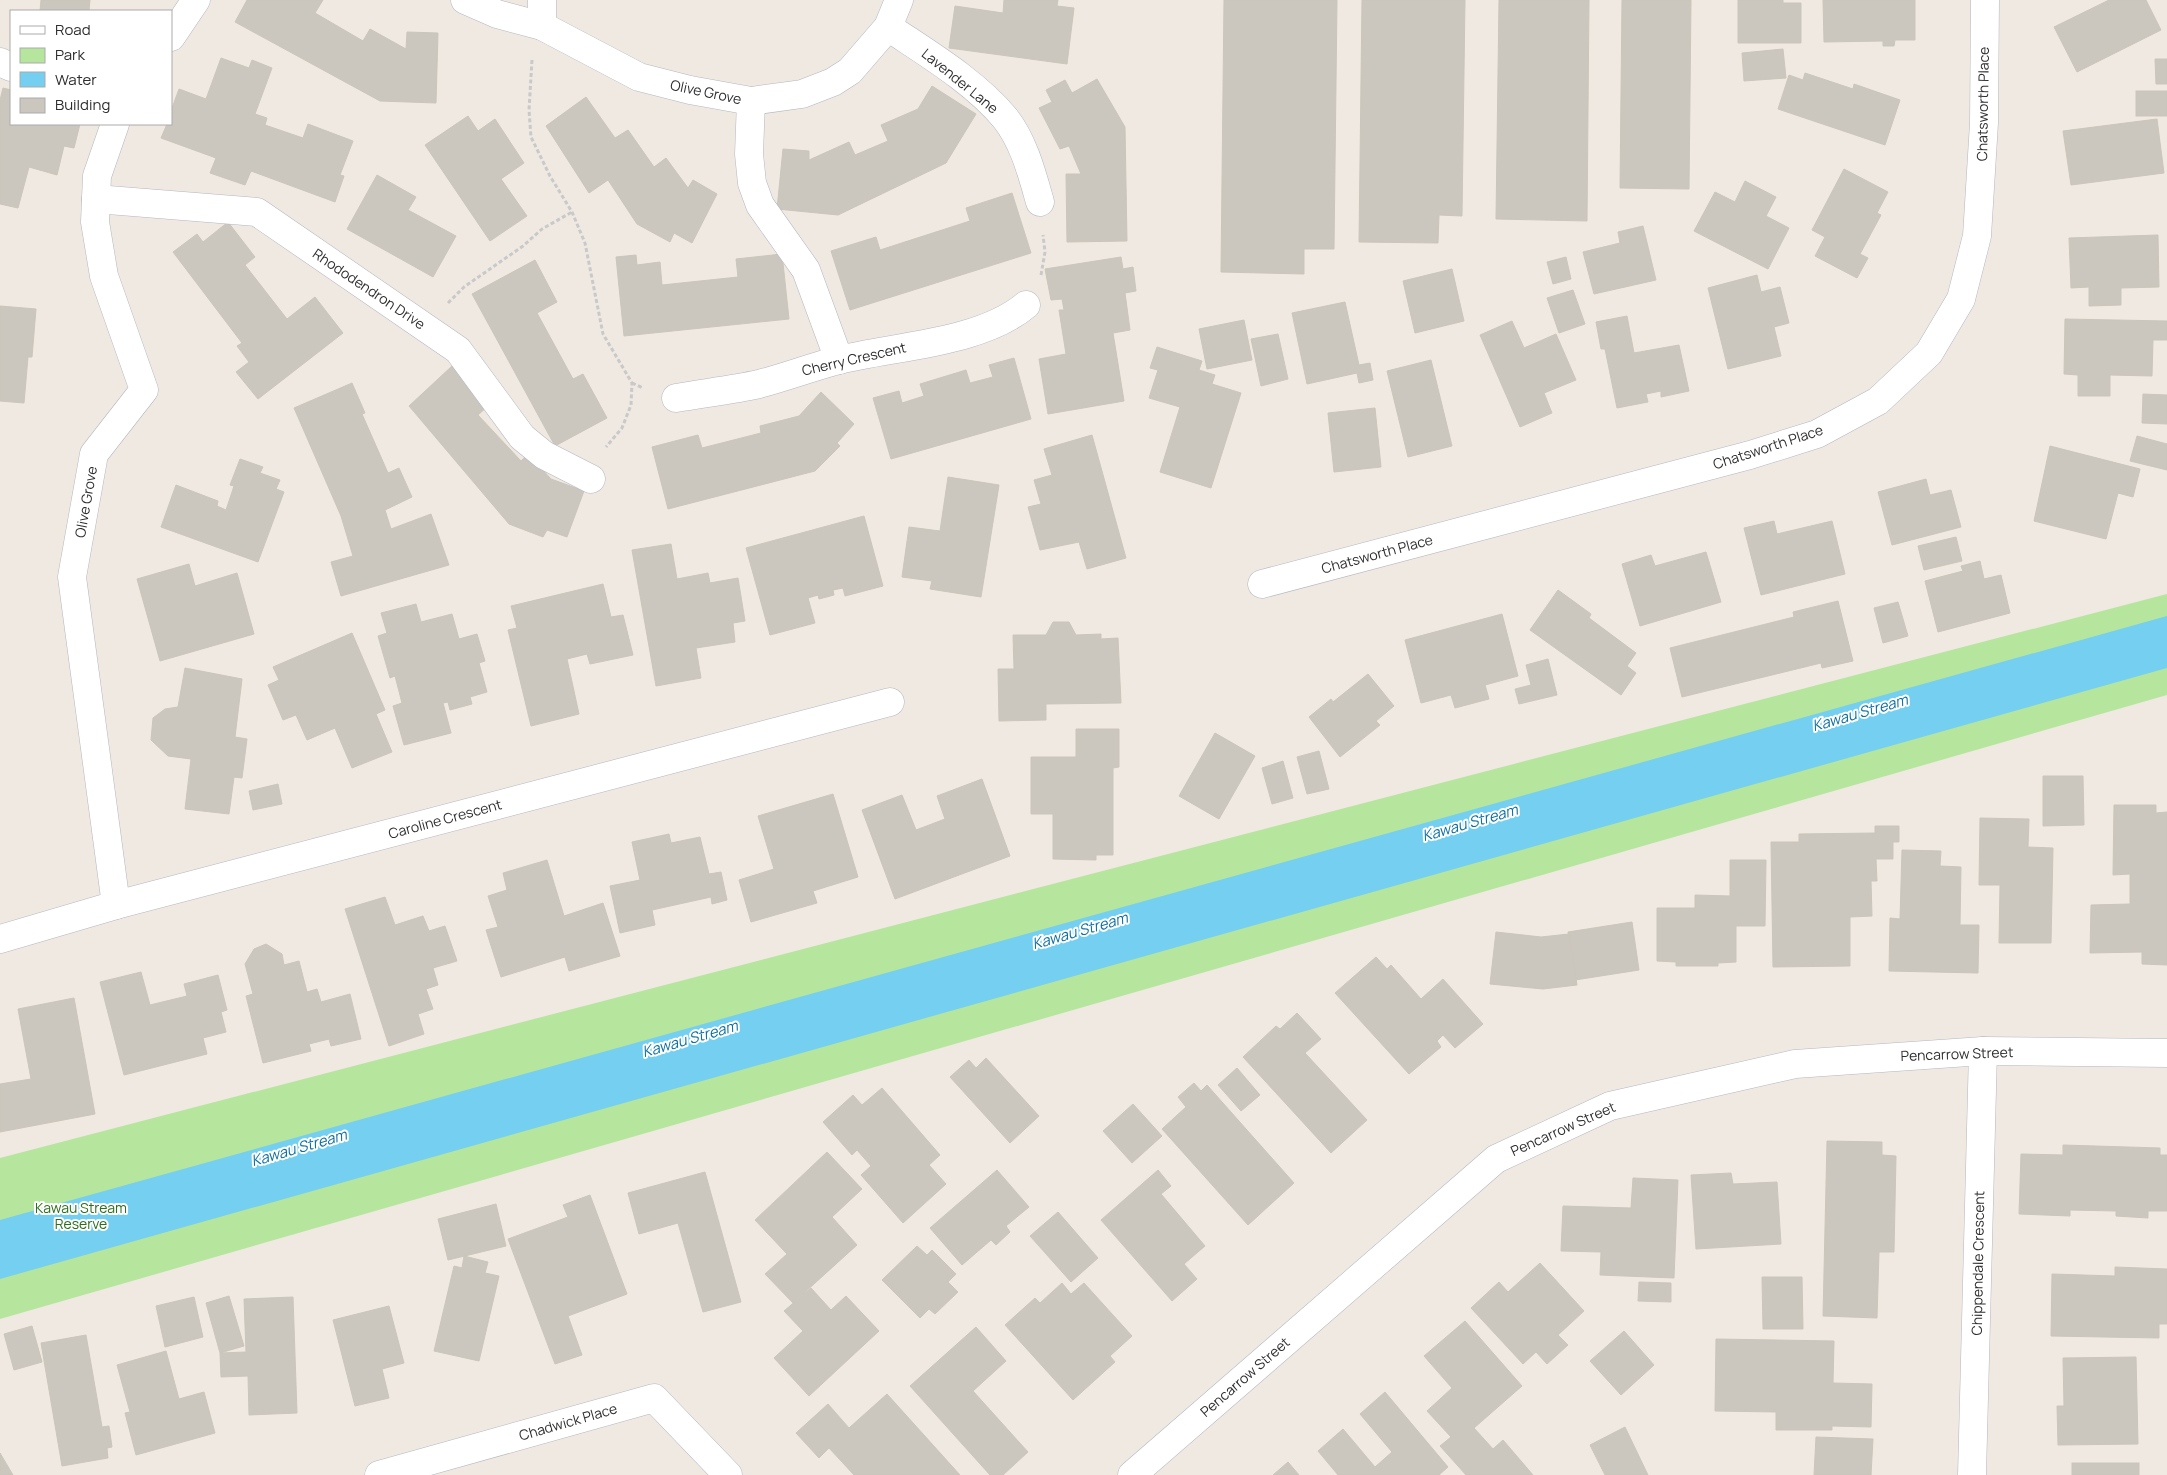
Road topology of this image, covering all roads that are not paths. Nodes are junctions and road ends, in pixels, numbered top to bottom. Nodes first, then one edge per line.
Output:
1 (196, 0) edge
2 (465, 0) edge
3 (899, 0) edge
4 (1985, 0) edge
5 (542, 13) edge
6 (888, 27) junction
7 (172, 36) edge
8 (750, 102) junction
9 (115, 125) edge
10 (96, 199) junction
11 (1040, 202) road end
12 (1026, 305) road end
13 (839, 360) junction
14 (676, 398) dead end
15 (582, 474) road end
16 (1262, 584) dead end
17 (890, 702) dead end
18 (116, 905) junction
19 (0, 939) edge
20 (1983, 1051) junction
21 (2167, 1053) edge
22 (379, 1475) edge
23 (728, 1475) edge
24 (1132, 1475) edge
25 (1972, 1475) edge

1 - 7 street
2 - 5 street, Olive Grove
3 - 6 street, Olive Grove
4 - 16 street, Chatsworth Place
5 - 8 street, Olive Grove
6 - 8 street, Olive Grove
6 - 11 street, Lavender Lane
8 - 13 street
9 - 10 street, Olive Grove
10 - 15 street, Rhododendron Drive
10 - 18 street, Olive Grove
12 - 13 street, Cherry Crescent
13 - 14 street, Cherry Crescent
17 - 18 street, Caroline Crescent
18 - 19 street, Caroline Crescent
20 - 21 street, Pencarrow Street
20 - 24 street, Pencarrow Street
20 - 25 street, Chippendale Crescent
22 - 23 street, Chadwick Place

